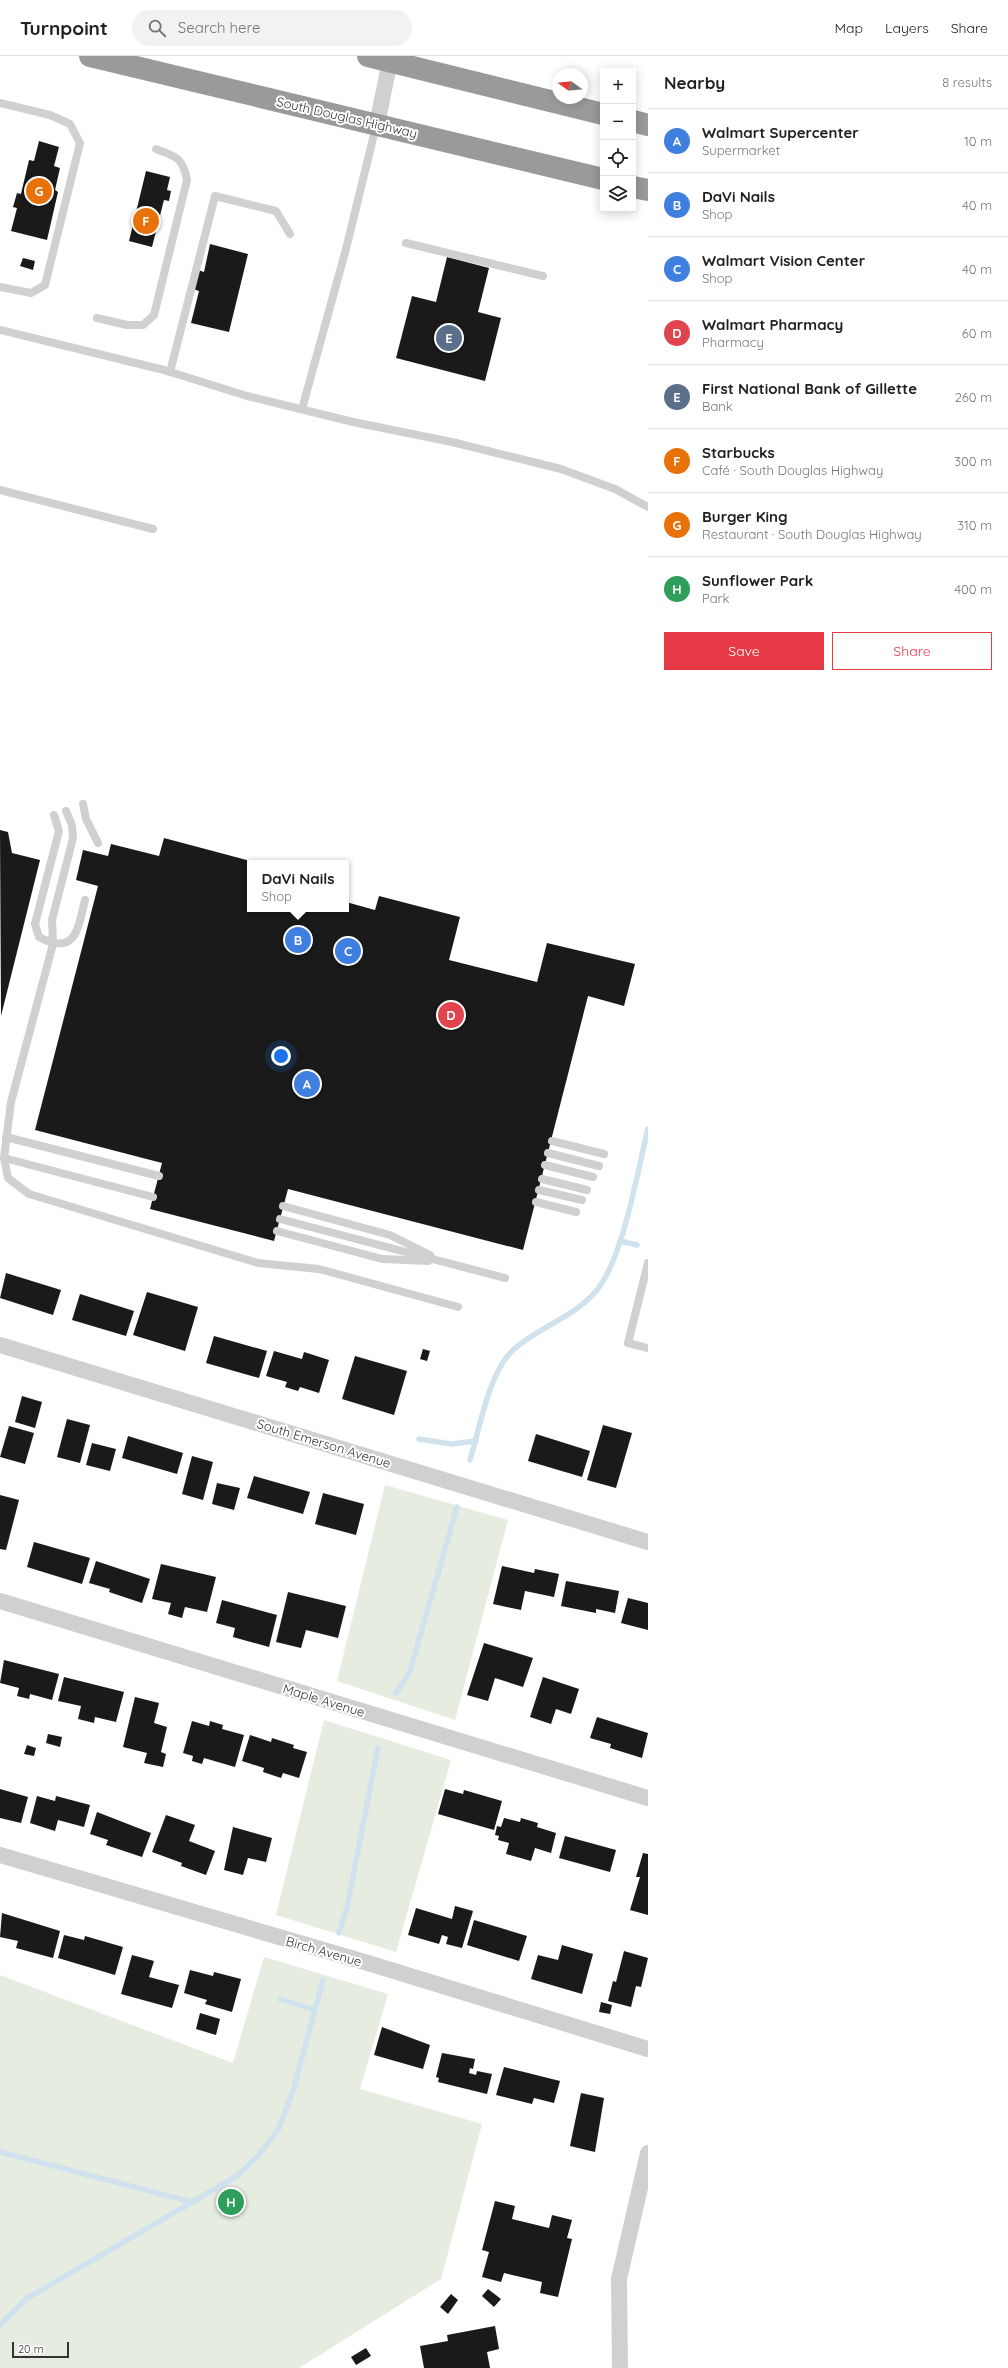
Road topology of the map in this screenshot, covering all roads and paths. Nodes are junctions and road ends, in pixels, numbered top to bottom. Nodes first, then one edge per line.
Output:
1 (90, 56) edge
2 (368, 56) edge
3 (390, 59) edge
4 (0, 103) edge
5 (600, 113) edge
6 (636, 122) edge
7 (377, 124) junction
8 (648, 125) edge
9 (156, 149) dead end
10 (600, 178) edge
11 (636, 187) edge
12 (648, 190) edge
13 (290, 234) dead end
14 (406, 243) dead end
15 (543, 276) dead end
16 (0, 287) edge
17 (97, 318) dead end
18 (0, 330) edge
19 (170, 372) junction
20 (302, 409) junction
21 (0, 490) edge
22 (648, 507) edge
23 (153, 529) dead end
24 (83, 804) dead end
25 (66, 811) dead end
26 (54, 815) dead end
27 (98, 843) dead end
28 (85, 900) dead end
29 (52, 944) junction
30 (6, 1137) junction
31 (552, 1141) dead end
32 (548, 1153) dead end
33 (604, 1154) dead end
34 (4, 1158) junction
35 (545, 1165) dead end
36 (599, 1166) dead end
37 (159, 1176) dead end
38 (593, 1177) dead end
39 (542, 1179) dead end
40 (539, 1190) dead end
41 (587, 1190) dead end
42 (154, 1197) dead end
43 (582, 1200) dead end
44 (536, 1202) dead end
45 (283, 1206) dead end
46 (576, 1212) dead end
47 (280, 1219) dead end
48 (277, 1231) dead end
49 (445, 1262) junction
50 (648, 1263) edge
51 (505, 1278) dead end
52 (458, 1307) dead end
53 (0, 1345) edge
54 (648, 1348) edge
55 (648, 1542) edge
56 (0, 1601) edge
57 (648, 1798) edge
58 (0, 1855) edge
59 (648, 2049) edge
60 (648, 2153) edge
61 (620, 2368) edge

1 - 7 highway, South Douglas Highway
2 - 3 highway
3 - 5 highway
3 - 7 street
4 - 16 lane
6 - 8 highway
7 - 10 highway, South Douglas Highway
7 - 20 lane
9 - 17 lane
11 - 12 highway
13 - 19 lane
14 - 15 lane
18 - 19 lane
19 - 20 lane
20 - 22 lane
21 - 23 lane
24 - 27 lane
25 - 29 lane
26 - 29 lane
28 - 29 lane
29 - 30 lane
30 - 34 lane
30 - 37 lane
31 - 33 lane
32 - 36 lane
34 - 42 lane
34 - 52 lane
35 - 38 lane
39 - 41 lane
40 - 43 lane
44 - 46 lane
45 - 49 lane
47 - 49 lane
48 - 49 lane
49 - 51 lane
50 - 54 lane
53 - 55 street, South Emerson Avenue
56 - 57 street, Maple Avenue
58 - 59 street, Birch Avenue
60 - 61 street

